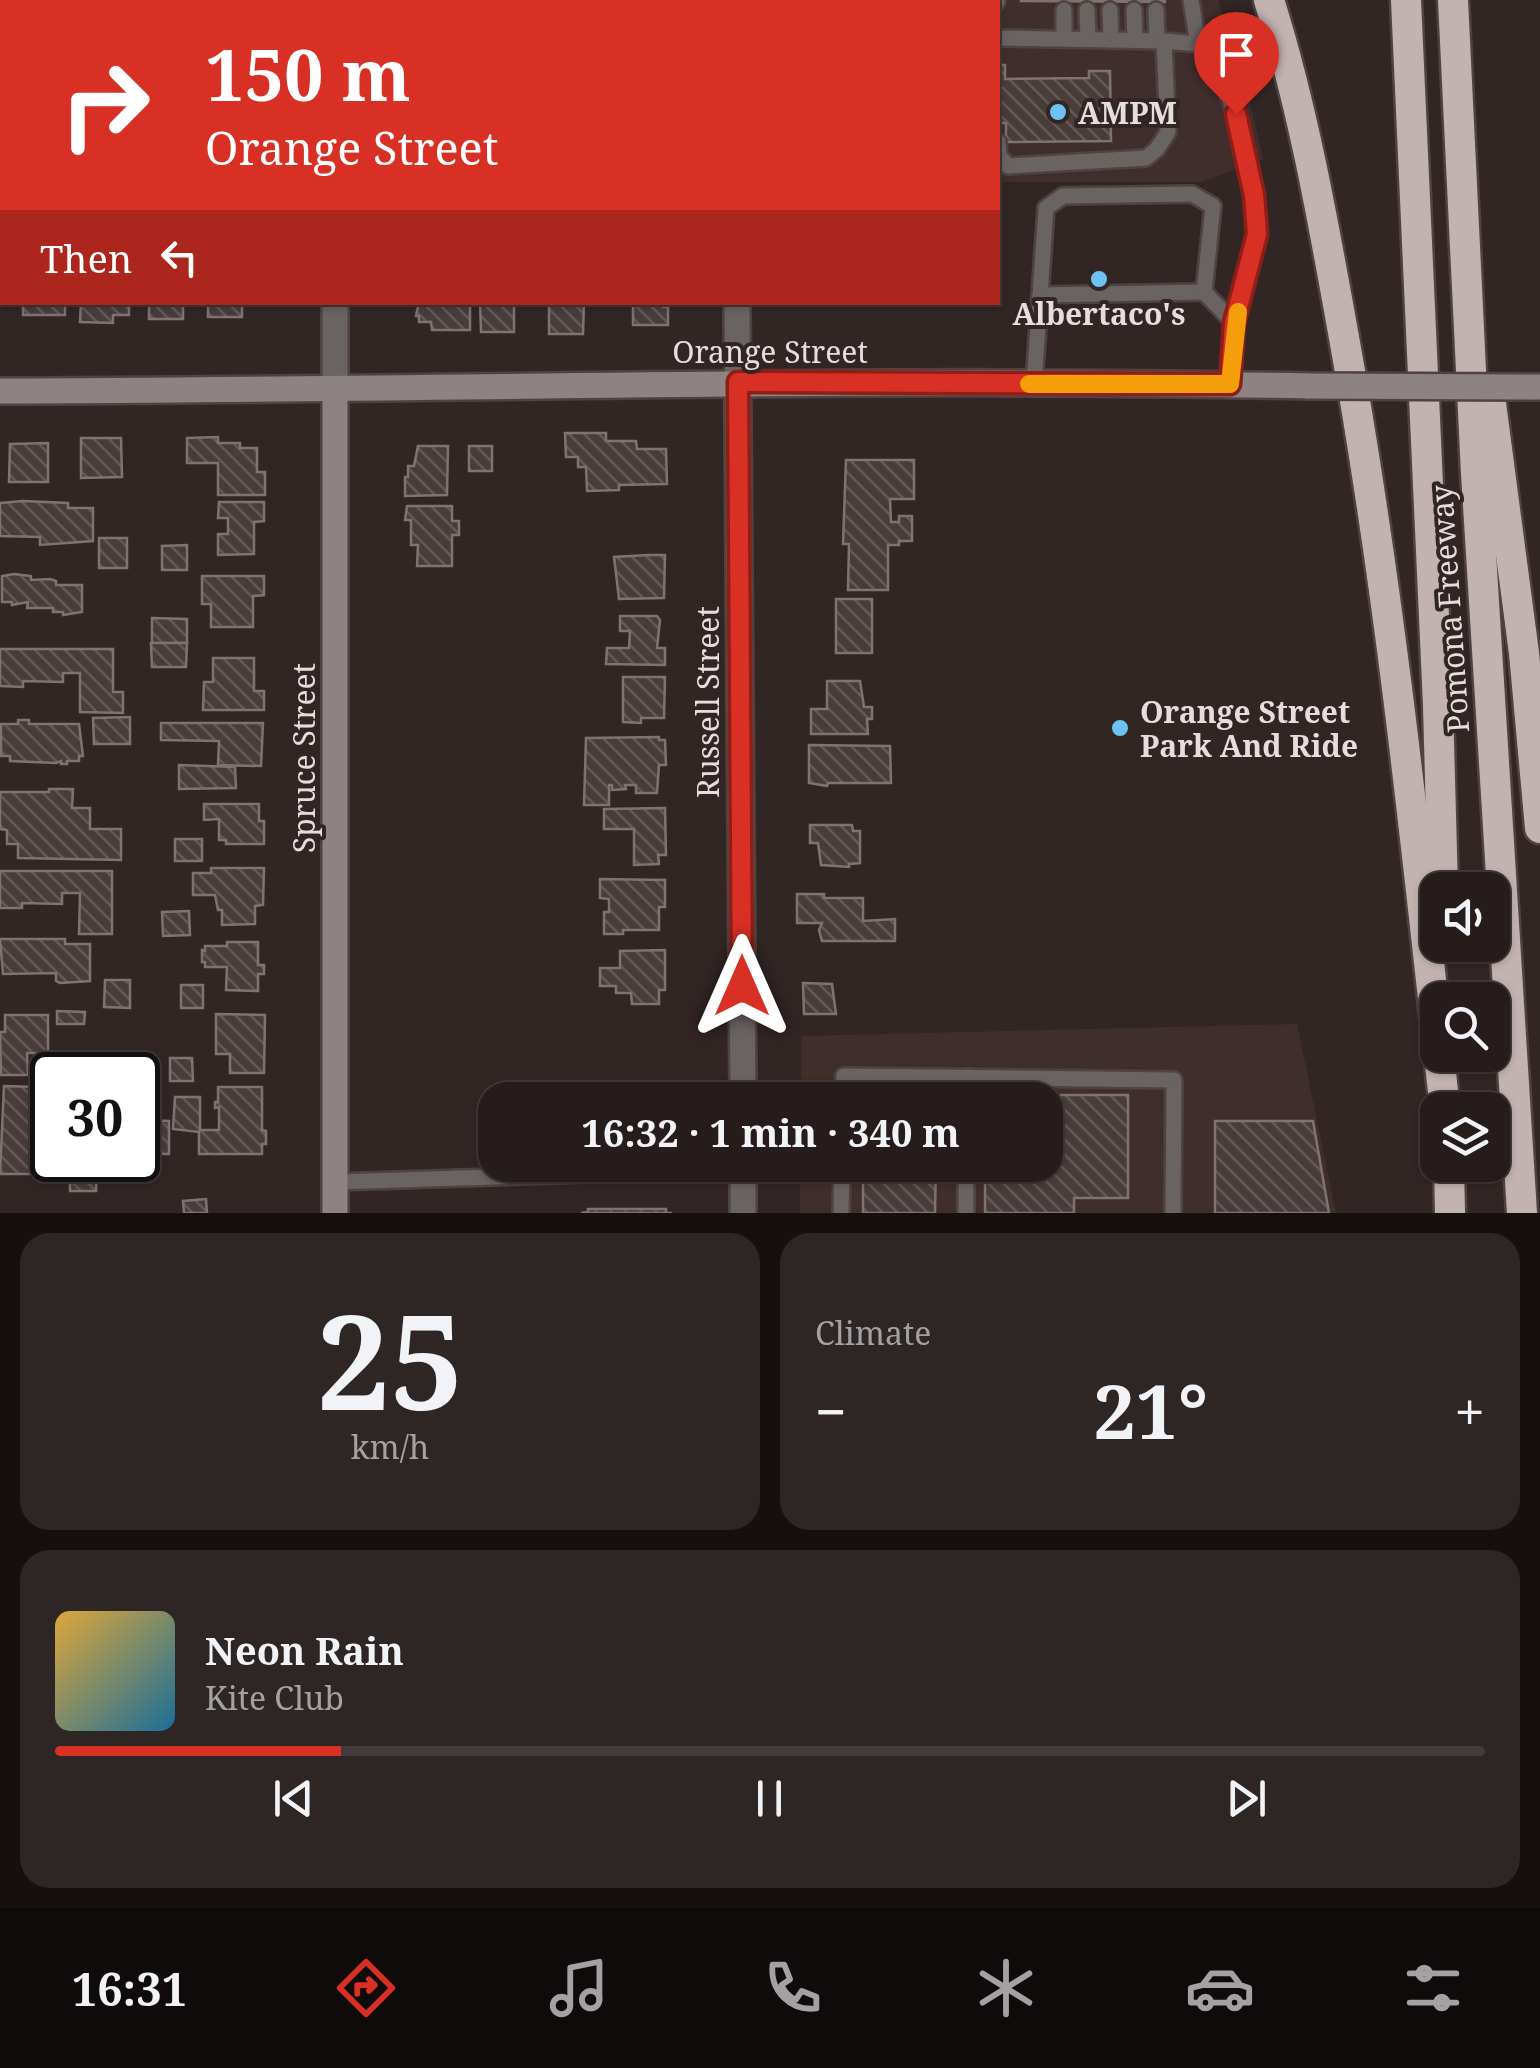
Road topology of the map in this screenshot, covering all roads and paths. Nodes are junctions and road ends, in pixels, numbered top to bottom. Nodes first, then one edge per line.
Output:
1 (1191, 0) edge
2 (1270, 0) edge
3 (1406, 0) edge
4 (1453, 0) edge
5 (1064, 10) dead end
6 (1087, 10) dead end
7 (1110, 10) dead end
8 (1134, 10) dead end
9 (1156, 10) dead end
10 (1000, 38) edge
11 (1064, 39) junction
12 (1088, 39) junction
13 (1110, 40) junction
14 (1134, 40) junction
15 (1160, 40) junction
16 (1198, 44) junction
17 (1000, 157) edge
18 (1460, 175) junction
19 (1204, 292) junction
20 (1040, 295) junction
21 (335, 305) edge
22 (738, 305) edge
23 (1234, 323) junction
24 (738, 382) junction
25 (1034, 384) junction
26 (1230, 384) junction
27 (1540, 386) edge
28 (334, 390) junction
29 (0, 392) edge
30 (1540, 828) edge
31 (1442, 872) edge
32 (1431, 982) edge
33 (967, 1077) junction
34 (743, 1082) edge
35 (844, 1082) edge
36 (967, 1082) edge
37 (478, 1177) edge
38 (335, 1182) junction
39 (744, 1182) edge
40 (842, 1182) edge
41 (966, 1182) edge
42 (1449, 1182) edge
43 (335, 1213) edge
44 (743, 1213) edge
45 (841, 1213) edge
46 (966, 1213) edge
47 (1173, 1213) edge
48 (1450, 1213) edge
49 (1522, 1213) edge

1 - 16 lane
2 - 32 highway
3 - 31 highway, Pomona Freeway
4 - 18 highway, Pomona Freeway
5 - 11 lane
6 - 12 lane
7 - 13 lane
8 - 14 lane
9 - 15 lane
10 - 11 lane
11 - 12 lane
12 - 13 lane
13 - 14 lane
14 - 15 lane
15 - 16 lane
15 - 17 lane
16 - 23 lane
18 - 30 highway
18 - 49 highway, Pomona Freeway
19 - 20 lane
19 - 20 lane
19 - 23 lane
20 - 25 lane
21 - 28 street, Spruce Street
22 - 24 street, Russell Street
23 - 26 lane
24 - 25 street, Orange Street
24 - 28 street, Orange Street
24 - 34 street, Russell Street
25 - 26 street, Orange Street
26 - 27 street, Orange Street, bridge
28 - 29 street, Orange Street
28 - 38 street, Spruce Street
33 - 35 lane
33 - 36 lane
33 - 47 lane
37 - 38 lane
38 - 43 street, Spruce Street
39 - 44 street
40 - 45 lane
41 - 46 lane
42 - 48 highway

